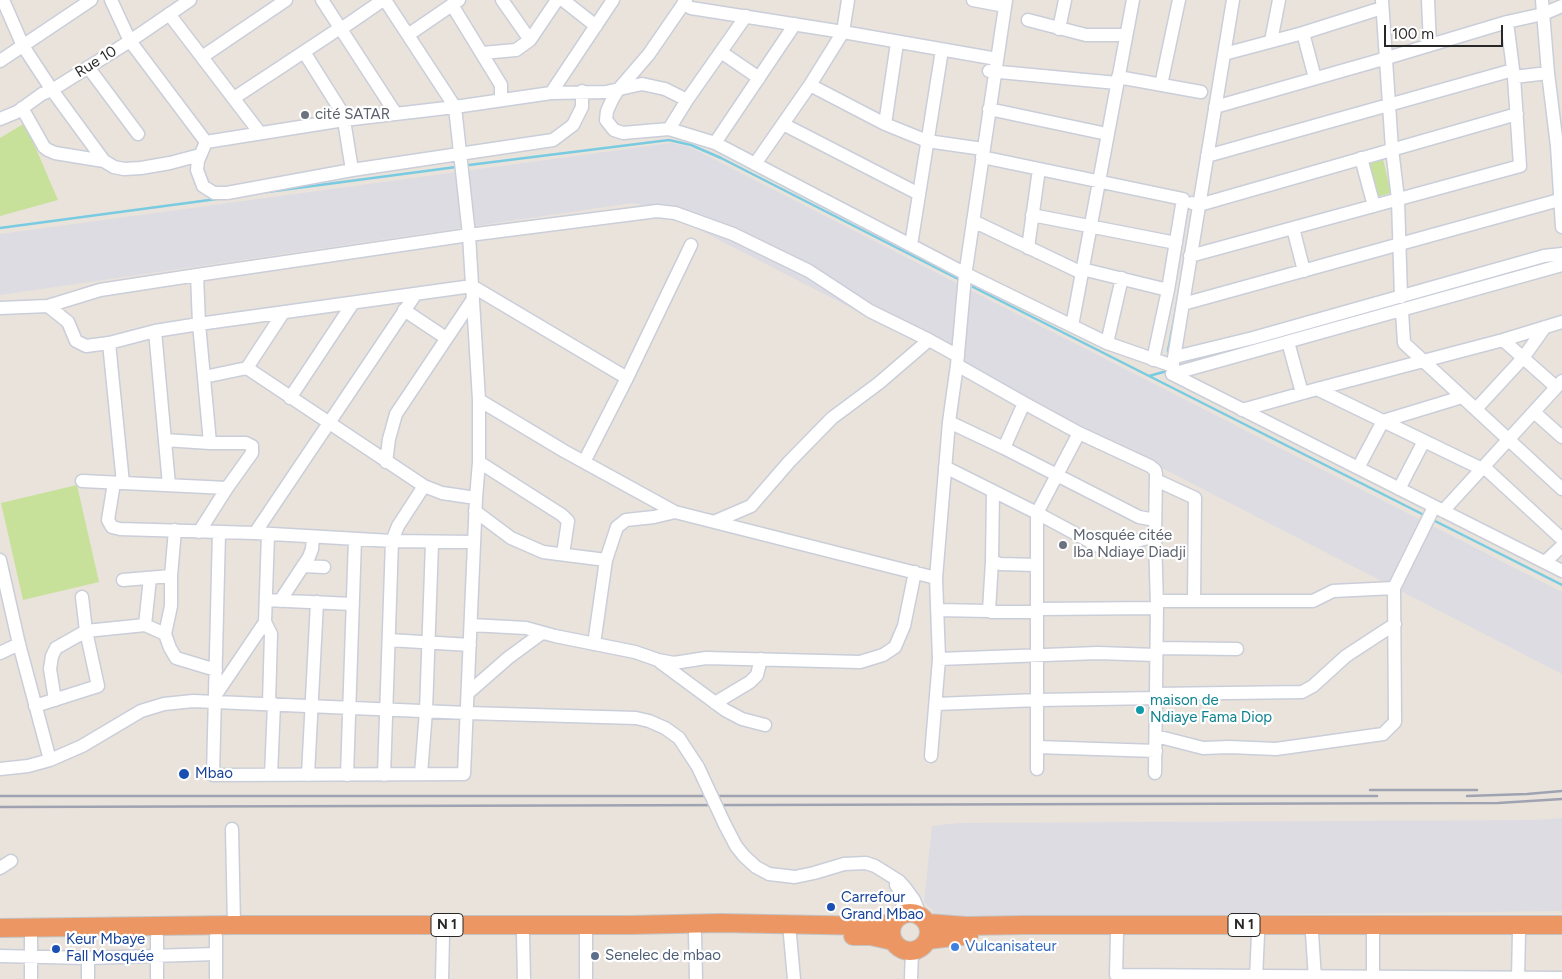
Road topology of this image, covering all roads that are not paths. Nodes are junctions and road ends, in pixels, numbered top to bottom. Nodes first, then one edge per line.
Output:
1 (91, 0) edge
2 (111, 0) edge
3 (190, 0) edge
4 (286, 0) edge
5 (322, 0) edge
6 (384, 0) edge
7 (502, 0) edge
8 (557, 0) edge
9 (563, 0) edge
10 (613, 0) edge
11 (848, 0) edge
12 (973, 0) edge
13 (1065, 0) edge
14 (1133, 0) edge
15 (1179, 0) edge
16 (1233, 0) edge
17 (1279, 0) edge
18 (1428, 0) edge
19 (1542, 0) edge
20 (456, 2) edge
21 (685, 2) edge
22 (5, 3) edge
23 (1005, 3) edge
24 (1382, 4) edge
25 (1562, 6) edge
26 (170, 14) junction
27 (1543, 14) junction
28 (746, 16) junction
29 (1028, 20) dead end
30 (1507, 22) junction
31 (795, 24) junction
32 (596, 26) junction
33 (340, 29) junction
34 (1059, 29) junction
35 (843, 32) junction
36 (1303, 33) junction
37 (408, 35) junction
38 (1126, 35) junction
39 (530, 40) junction
40 (130, 41) junction
41 (1271, 41) junction
42 (898, 42) junction
43 (1430, 45) junction
44 (23, 46) junction
45 (942, 50) junction
46 (304, 52) junction
47 (720, 52) junction
48 (482, 53) junction
49 (1224, 54) junction
50 (202, 57) junction
51 (1387, 58) junction
52 (0, 61) edge
53 (88, 67) junction
54 (994, 67) junction
55 (1548, 73) junction
56 (1514, 74) junction
57 (759, 78) junction
58 (1315, 78) junction
59 (1118, 80) junction
60 (1161, 85) junction
61 (810, 86) junction
62 (52, 90) junction
63 (618, 90) junction
64 (582, 91) junction
65 (1201, 92) dead end
66 (551, 93) junction
67 (234, 98) junction
68 (501, 100) junction
69 (687, 100) junction
70 (1390, 104) junction
71 (455, 107) junction
72 (1215, 107) junction
73 (22, 108) junction
74 (989, 109) junction
75 (396, 114) junction
76 (1517, 114) junction
77 (0, 119) edge
78 (344, 120) junction
79 (783, 124) junction
80 (885, 124) junction
81 (669, 129) junction
82 (260, 133) junction
83 (138, 134) dead end
84 (1107, 134) junction
85 (927, 141) junction
86 (206, 142) junction
87 (714, 143) junction
88 (1559, 145) edge
89 (1392, 149) junction
90 (982, 153) junction
91 (200, 155) junction
92 (461, 155) junction
93 (1207, 156) junction
94 (1360, 158) junction
95 (104, 162) junction
96 (755, 164) junction
97 (1040, 169) junction
98 (352, 170) junction
99 (1098, 181) junction
100 (919, 194) junction
101 (1398, 200) junction
102 (1559, 200) junction
103 (1192, 202) junction
104 (1374, 206) junction
105 (1032, 215) junction
106 (973, 221) junction
107 (1090, 227) junction
108 (1562, 227) edge
109 (1293, 228) junction
110 (470, 235) junction
111 (1176, 243) junction
112 (1400, 244) junction
113 (691, 245) dead end
114 (911, 245) junction
115 (1028, 248) junction
116 (1562, 254) edge
117 (1190, 256) junction
118 (1562, 265) edge
119 (1082, 271) junction
120 (1304, 271) junction
121 (966, 274) junction
122 (197, 275) junction
123 (1122, 278) junction
124 (472, 286) junction
125 (1168, 290) junction
126 (415, 295) junction
127 (1401, 297) junction
128 (473, 299) junction
129 (353, 303) junction
130 (1182, 304) junction
131 (48, 306) junction
132 (0, 308) edge
133 (404, 310) junction
134 (1402, 311) junction
135 (283, 313) junction
136 (1562, 322) edge
137 (199, 324) junction
138 (1072, 326) junction
139 (1545, 327) junction
140 (155, 331) junction
141 (446, 338) junction
142 (929, 340) junction
143 (1503, 340) junction
144 (1288, 342) junction
145 (1107, 343) junction
146 (109, 344) junction
147 (1523, 358) junction
148 (1153, 360) junction
149 (957, 361) junction
150 (1424, 362) junction
151 (1173, 366) junction
152 (247, 368) junction
153 (204, 377) junction
154 (627, 378) junction
155 (1560, 383) edge
156 (1317, 389) junction
157 (1302, 393) junction
158 (1462, 397) junction
159 (290, 398) junction
160 (479, 400) junction
161 (1024, 403) junction
162 (1476, 409) junction
163 (1242, 410) junction
164 (1534, 412) junction
165 (1383, 421) junction
166 (949, 422) junction
167 (328, 424) junction
168 (1079, 433) junction
169 (1562, 438) edge
170 (165, 440) junction
171 (1508, 440) junction
172 (1424, 441) junction
173 (210, 443) junction
174 (1004, 448) junction
175 (386, 462) junction
176 (479, 462) junction
177 (584, 462) junction
178 (945, 466) junction
179 (1358, 468) junction
180 (1483, 468) junction
181 (1057, 475) junction
182 (1156, 480) junction
183 (82, 481) dead end
184 (119, 483) junction
185 (169, 486) junction
186 (424, 486) junction
187 (227, 488) junction
188 (1399, 489) junction
189 (1562, 489) edge
190 (993, 490) junction
191 (476, 498) junction
192 (746, 509) junction
193 (476, 511) junction
194 (675, 512) junction
195 (1434, 512) junction
196 (1037, 513) junction
197 (1155, 520) junction
198 (716, 521) junction
199 (740, 527) junction
200 (175, 530) junction
201 (199, 532) junction
202 (219, 532) junction
203 (254, 533) junction
204 (268, 534) junction
205 (1155, 536) junction
206 (313, 537) junction
207 (355, 539) junction
208 (1562, 539) edge
209 (392, 541) junction
210 (474, 542) junction
211 (432, 543) junction
212 (1562, 546) edge
213 (563, 554) junction
214 (0, 560) edge
215 (606, 560) junction
216 (992, 561) junction
217 (1545, 562) junction
218 (303, 566) junction
219 (1037, 566) junction
220 (324, 567) dead end
221 (1562, 571) edge
222 (915, 572) junction
223 (171, 576) junction
224 (150, 578) junction
225 (936, 578) junction
226 (123, 580) dead end
227 (1394, 588) junction
228 (82, 597) dead end
229 (266, 600) junction
230 (280, 601) junction
231 (1194, 601) junction
232 (317, 602) junction
233 (353, 604) junction
234 (1157, 605) junction
235 (937, 610) junction
236 (1038, 610) junction
237 (989, 611) junction
238 (265, 622) junction
239 (1395, 624) junction
240 (145, 625) junction
241 (471, 625) junction
242 (86, 631) junction
243 (542, 633) junction
244 (166, 634) junction
245 (389, 640) junction
246 (428, 643) junction
247 (19, 644) junction
248 (594, 644) junction
249 (470, 645) junction
250 (1237, 649) dead end
251 (1157, 652) junction
252 (0, 653) edge
253 (1037, 655) junction
254 (761, 659) junction
255 (939, 659) junction
256 (658, 660) junction
257 (216, 670) junction
258 (468, 693) junction
259 (1156, 696) junction
260 (215, 698) junction
261 (55, 700) junction
262 (1038, 700) junction
263 (715, 703) junction
264 (271, 704) junction
265 (936, 704) junction
266 (35, 706) junction
267 (312, 706) junction
268 (350, 707) junction
269 (387, 709) junction
270 (426, 711) junction
271 (467, 713) junction
272 (765, 725) dead end
273 (1156, 736) junction
274 (1037, 747) junction
275 (1156, 751) junction
276 (931, 756) dead end
277 (50, 760) junction
278 (0, 769) edge
279 (1037, 770) dead end
280 (384, 774) junction
281 (421, 774) junction
282 (1155, 774) dead end
283 (271, 775) junction
284 (308, 775) junction
285 (347, 775) junction
286 (232, 828) dead end
287 (890, 876) junction
288 (896, 920) junction
289 (234, 925) junction
290 (1562, 925) edge
291 (925, 927) junction
292 (0, 928) edge
293 (1518, 932) junction
294 (1562, 932) edge
295 (1312, 933) junction
296 (1373, 933) junction
297 (586, 934) junction
298 (695, 934) junction
299 (1117, 934) junction
300 (1258, 934) junction
301 (443, 935) junction
302 (523, 935) junction
303 (790, 935) junction
304 (216, 936) junction
305 (157, 937) junction
306 (0, 938) edge
307 (31, 938) junction
308 (893, 941) junction
309 (912, 951) junction
310 (216, 954) junction
311 (157, 955) junction
312 (0, 956) edge
313 (31, 957) junction
314 (88, 958) junction
315 (1116, 977) edge
316 (1256, 978) edge
317 (1315, 978) edge
318 (1373, 978) edge
319 (1562, 978) edge
320 (31, 979) edge
321 (88, 979) edge
322 (157, 979) edge
323 (216, 979) edge
324 (442, 979) edge
325 (524, 979) edge
326 (586, 979) edge
327 (696, 979) edge
328 (794, 979) edge
329 (911, 979) edge
330 (1518, 979) edge

1 - 44 street
2 - 40 street
3 - 26 street, Rue 10
4 - 50 street
5 - 33 street
6 - 33 street
6 - 37 street
7 - 39 street
8 - 39 street
9 - 32 street
10 - 32 street
11 - 35 street
12 - 23 street
13 - 34 street
14 - 38 street
15 - 60 street
16 - 49 street
17 - 41 street
18 - 43 street
19 - 27 street
20 - 37 street
20 - 48 street
21 - 28 street
21 - 63 street
22 - 44 street
23 - 54 street
24 - 36 street
24 - 51 street
25 - 27 street
26 - 40 street, Rue 10
26 - 50 street
27 - 30 street
27 - 55 street
28 - 31 street
28 - 47 street
29 - 34 street
30 - 43 street
30 - 56 street
31 - 35 street
31 - 57 street
32 - 66 street
33 - 46 street
33 - 75 street
34 - 38 street
35 - 42 street
35 - 61 street
36 - 41 street
36 - 58 street
37 - 71 street
38 - 59 street
39 - 48 street
40 - 53 street, Rue 10
40 - 86 street
41 - 49 street
42 - 45 street
42 - 80 street
43 - 51 street
44 - 52 street
44 - 62 street
45 - 54 street
45 - 85 street
46 - 67 street
46 - 78 street
47 - 57 street
47 - 69 street
48 - 68 street
49 - 72 street
50 - 67 street
51 - 58 street
51 - 70 street
53 - 62 street, Rue 10
53 - 83 street
54 - 59 street
54 - 74 street
55 - 56 street
55 - 88 street
56 - 70 street
56 - 76 street
57 - 87 street
58 - 72 street
59 - 60 street
59 - 84 street
60 - 65 street
61 - 79 street
61 - 80 street
62 - 73 street, Rue 10
62 - 95 street
63 - 64 street
63 - 69 street
63 - 81 street
64 - 66 street
64 - 92 street
66 - 68 street
67 - 82 street
68 - 71 street
69 - 81 street
70 - 89 street
70 - 93 street
71 - 75 street
71 - 92 street
72 - 93 street
73 - 77 street, Rue 10
73 - 95 street
74 - 84 street
74 - 90 street
75 - 78 street
76 - 89 street
76 - 101 street
78 - 82 street
78 - 98 street
79 - 96 street
79 - 100 street
80 - 85 street
81 - 87 street
82 - 86 street
84 - 99 street
85 - 90 street
85 - 100 street
86 - 91 street
87 - 96 street
88 - 102 street
89 - 94 street
89 - 101 street
90 - 97 street
90 - 106 street
91 - 95 street
91 - 98 street
92 - 98 street
92 - 110 street
93 - 103 street
94 - 103 street
94 - 104 street
96 - 114 street
97 - 99 street
97 - 105 street
99 - 103 street
99 - 107 street
100 - 114 street
101 - 104 street
101 - 112 street
102 - 108 street
102 - 112 street
103 - 111 street
103 - 117 street
104 - 109 street
105 - 107 street
105 - 115 street
106 - 115 street
106 - 121 street
107 - 111 street
107 - 119 street
109 - 117 street
109 - 120 street
110 - 122 street
110 - 124 street
110 - 142 street
111 - 125 street
112 - 120 street
112 - 127 street
113 - 154 street
114 - 121 street
115 - 119 street
116 - 127 street
117 - 130 street
118 - 134 street
119 - 123 street
119 - 138 street
120 - 130 street
121 - 138 street
121 - 149 street
122 - 131 street
122 - 137 street
123 - 125 street
123 - 145 street
124 - 126 street
124 - 128 street
124 - 154 street
125 - 148 street
126 - 129 street
126 - 133 street
127 - 151 street
128 - 141 street
128 - 160 street
129 - 135 street
129 - 159 street
130 - 151 street
131 - 132 street
131 - 146 street
133 - 141 street
133 - 167 street
134 - 144 street
134 - 150 street
135 - 137 street
135 - 152 street
136 - 139 street
137 - 140 street
137 - 153 street
138 - 145 street
139 - 143 street
139 - 147 street
140 - 146 street
140 - 170 street
141 - 175 street
142 - 149 street
142 - 192 street
143 - 147 street
143 - 150 street
144 - 151 street
144 - 157 street
145 - 148 street
146 - 184 street
147 - 155 street
147 - 162 street
148 - 151 street
149 - 161 street
149 - 166 street
150 - 156 street
150 - 158 street
151 - 163 street
152 - 153 street
152 - 159 street
153 - 173 street
154 - 177 street
155 - 164 street
156 - 157 street
156 - 165 street
157 - 163 street
158 - 162 street
158 - 165 street
159 - 167 street
160 - 176 street
160 - 177 street
161 - 168 street
161 - 174 street
162 - 171 street
163 - 179 street
164 - 169 street
164 - 171 street
165 - 172 street
165 - 179 street
166 - 174 street
166 - 178 street
167 - 175 street
167 - 203 street
168 - 181 street
168 - 182 street
170 - 173 street
170 - 185 street
171 - 180 street
171 - 189 street
172 - 180 street
172 - 188 street
173 - 187 street
174 - 181 street
175 - 186 street
176 - 191 street
176 - 213 street
177 - 194 street
178 - 190 street
178 - 225 street
179 - 188 street
180 - 195 street
180 - 208 street
181 - 196 street
181 - 197 street
182 - 197 street
182 - 231 street
183 - 184 street
184 - 185 street
184 - 200 street
185 - 187 street
186 - 191 street
186 - 209 street
187 - 201 street
188 - 195 street
190 - 196 street
190 - 216 street
191 - 193 street
192 - 198 street
192 - 199 street
193 - 210 street
193 - 213 street
194 - 198 street
194 - 215 street
195 - 217 street
195 - 227 street
196 - 205 street
196 - 219 street
197 - 205 street
198 - 199 street
199 - 222 street
200 - 201 street
200 - 223 street
201 - 202 street
202 - 203 street
202 - 257 street
203 - 204 street
204 - 206 street
204 - 229 street
205 - 234 street
206 - 207 street
206 - 218 street
207 - 209 street
207 - 233 street
209 - 211 street
209 - 245 street
210 - 211 street
210 - 241 street
211 - 246 street
212 - 217 street
213 - 215 street
214 - 247 street
215 - 248 street
216 - 219 street
216 - 237 street
217 - 221 street
218 - 220 street
218 - 230 street
219 - 236 street
222 - 225 street
222 - 254 street
223 - 224 street
223 - 244 street
224 - 226 street
224 - 240 street
225 - 235 street
227 - 231 street
227 - 239 street
228 - 242 street
229 - 230 street
229 - 238 street
230 - 232 street
231 - 234 street
232 - 233 street
232 - 267 street
233 - 268 street
234 - 236 street
234 - 251 street
235 - 237 street
235 - 255 street
236 - 237 street
236 - 253 street
238 - 260 street
238 - 264 street
239 - 259 street
239 - 273 street
240 - 242 street
240 - 244 street
241 - 243 street
241 - 249 street
242 - 261 street
242 - 261 street
243 - 248 street
243 - 258 street
244 - 257 street
245 - 246 street
245 - 269 street
246 - 249 street
246 - 270 street
247 - 252 street
247 - 266 street
248 - 256 street
249 - 258 street
250 - 251 street
251 - 253 street
251 - 259 street
253 - 255 street
253 - 262 street
254 - 256 street
254 - 263 street
255 - 265 street
256 - 263 street
257 - 260 street
258 - 271 street
259 - 262 street
259 - 273 street
260 - 264 street
260 - 277 street
260 - 283 street
261 - 266 street
262 - 265 street
262 - 274 street
263 - 272 street
264 - 267 street
264 - 283 street
265 - 276 street
266 - 277 street
267 - 268 street
267 - 284 street
268 - 269 street
268 - 285 street
269 - 270 street
269 - 280 street
270 - 271 street
270 - 281 street
271 - 281 street
271 - 287 street, bridge
273 - 275 street
274 - 275 street
274 - 279 street
275 - 282 street
277 - 278 street
280 - 281 street
280 - 285 street
283 - 284 street
284 - 285 street
286 - 289 street
287 - 288 street
287 - 291 street
288 - 289 highway, N 1
288 - 291 highway, N 1
288 - 308 highway
289 - 292 highway, N 1
290 - 291 highway, N 1
291 - 299 highway, N 1
291 - 309 highway, N 1
293 - 294 highway, N 1
293 - 296 highway, N 1
293 - 330 street
295 - 296 highway, N 1
295 - 300 highway, N 1
295 - 317 street
296 - 318 street
297 - 298 highway, N 1
297 - 302 highway, N 1
297 - 326 street
298 - 303 highway, N 1
298 - 327 street
299 - 300 highway, N 1
299 - 315 street
300 - 316 street
301 - 302 highway, N 1
301 - 304 highway, N 1
301 - 324 street
302 - 325 street
303 - 308 highway, N 1
303 - 328 street
304 - 305 highway, N 1
304 - 310 street
305 - 307 highway, N 1
305 - 311 street
306 - 307 highway, N 1
307 - 313 street
308 - 309 highway, N 1
309 - 329 street
310 - 311 street
310 - 323 street
311 - 314 street
311 - 322 street
312 - 313 street
313 - 314 street
313 - 320 street
314 - 321 street
315 - 316 street
316 - 317 street
317 - 318 street
318 - 330 street
319 - 330 street

